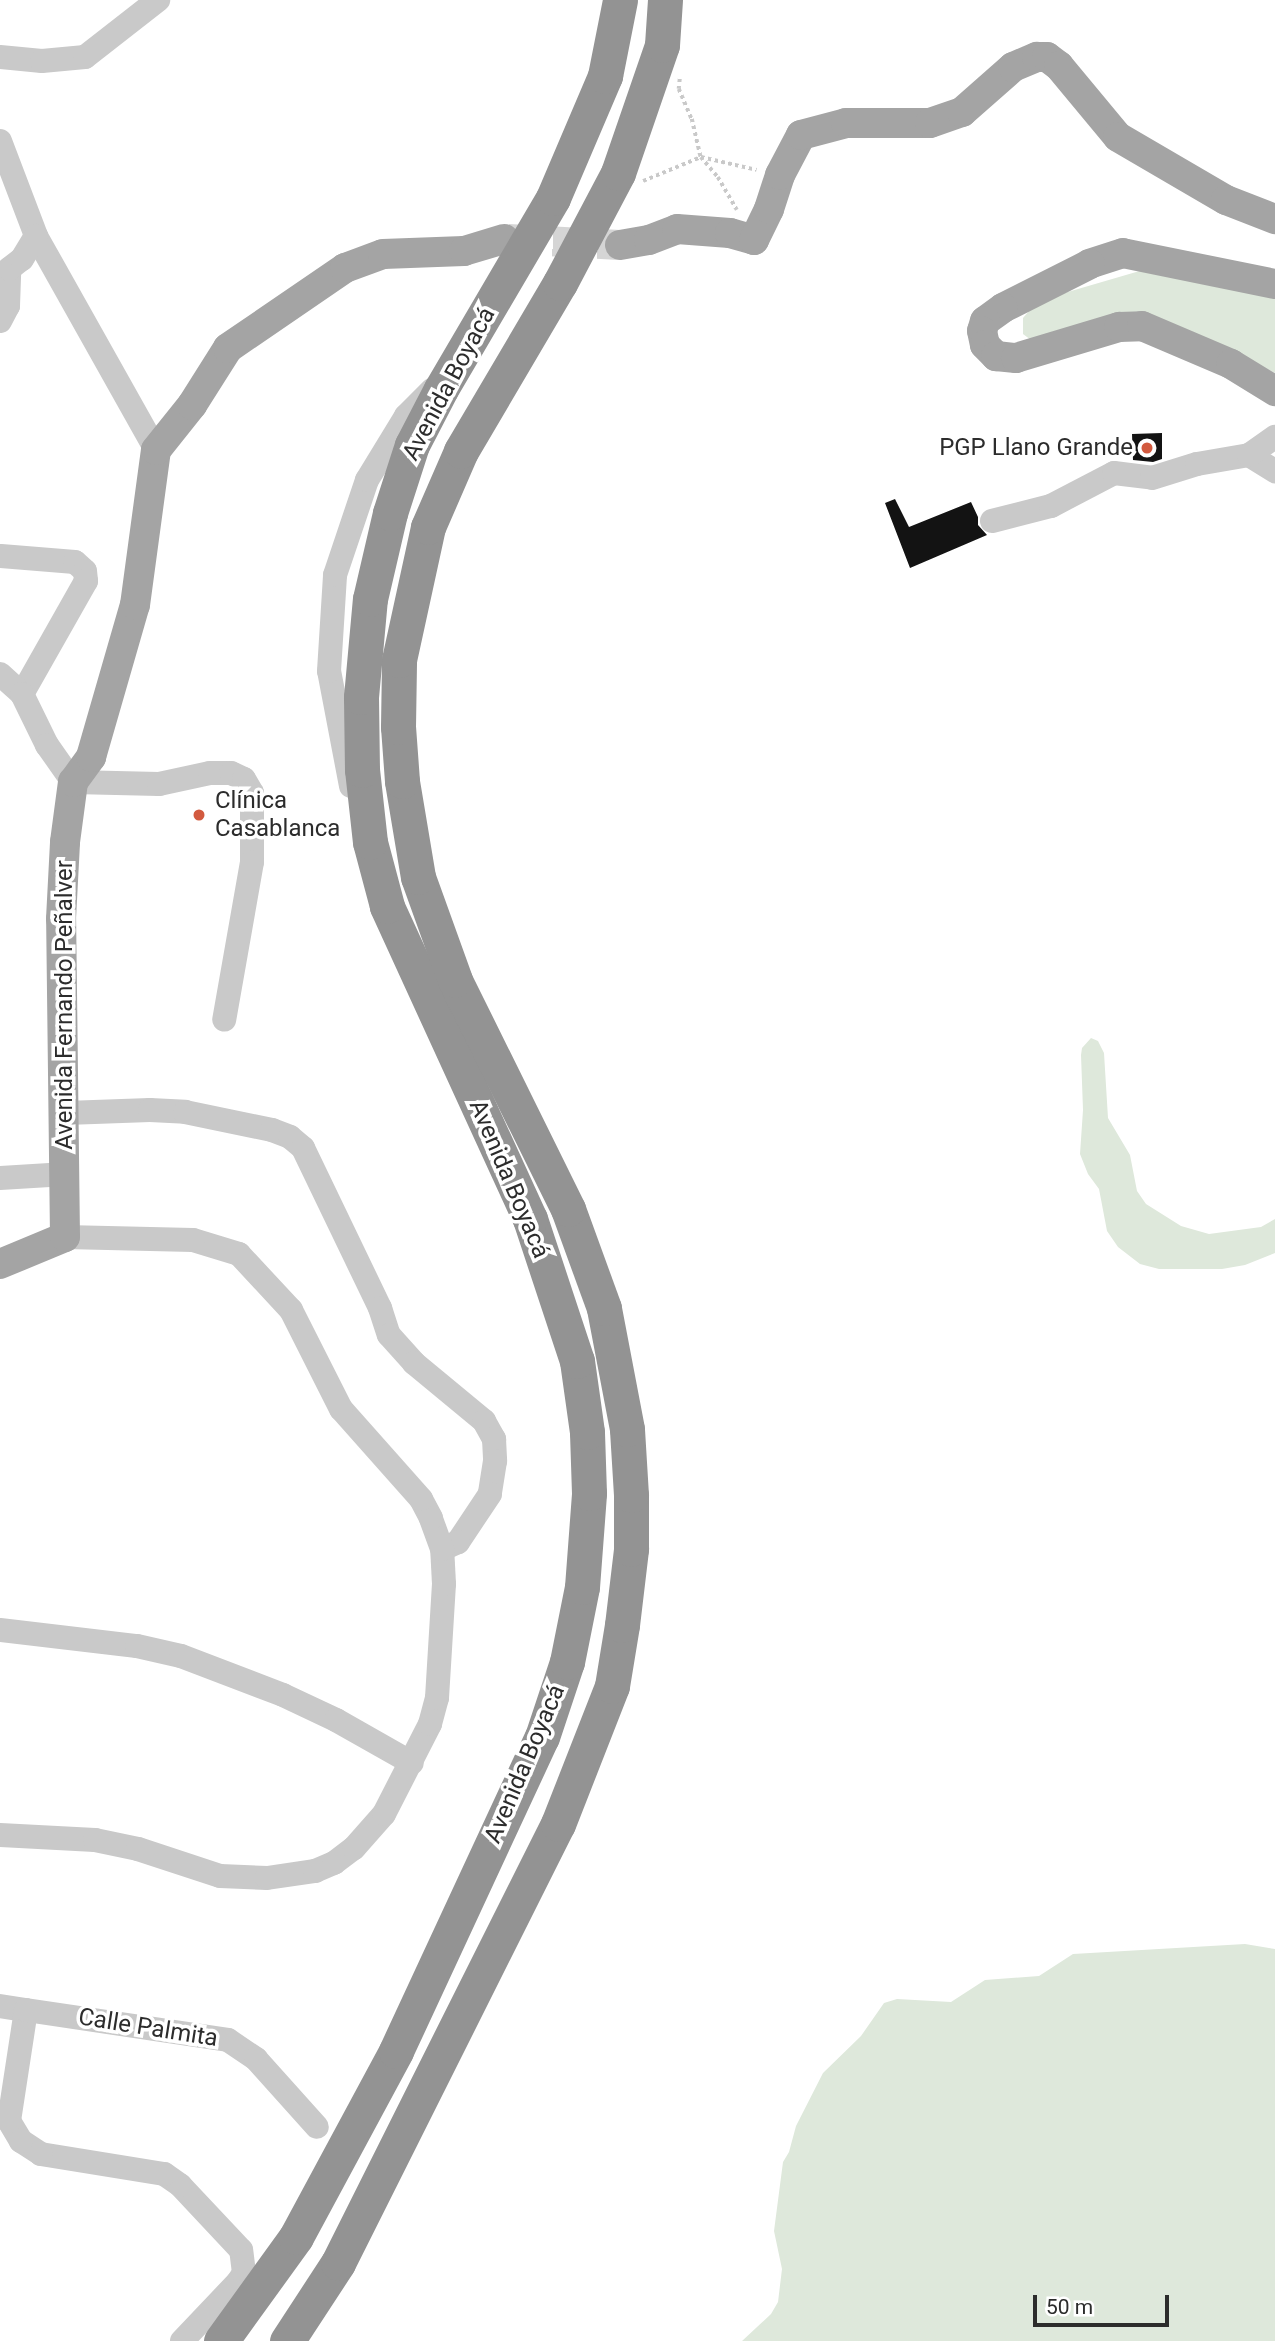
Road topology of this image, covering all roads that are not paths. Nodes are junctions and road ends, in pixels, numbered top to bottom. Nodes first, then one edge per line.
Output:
1 (158, 0) edge
2 (620, 0) edge
3 (665, 0) edge
4 (0, 57) edge
5 (0, 141) edge
6 (1275, 219) edge
7 (36, 236) junction
8 (504, 239) tunnel mouth
9 (620, 245) tunnel mouth
10 (1275, 284) edge
11 (0, 321) edge
12 (1275, 391) edge
13 (1275, 437) edge
14 (156, 450) junction
15 (1250, 455) junction
16 (1275, 471) edge
17 (992, 521) dead end
18 (1, 556) edge
19 (0, 674) edge
20 (22, 694) junction
21 (73, 782) junction
22 (224, 1020) dead end
23 (66, 1113) junction
24 (66, 1174) junction
25 (0, 1178) edge
26 (65, 1237) junction
27 (0, 1264) edge
28 (442, 1549) junction
29 (0, 1630) edge
30 (412, 1763) junction
31 (0, 1835) edge
32 (0, 2006) edge
33 (26, 2010) junction
34 (317, 2127) dead end
35 (182, 2341) edge
36 (220, 2341) edge
37 (287, 2341) edge

1 - 4 street
2 - 36 highway, Avenida Boyacá
3 - 37 highway, Avenida Boyacá
5 - 7 street
6 - 9 main road
7 - 11 street
7 - 14 street
8 - 14 main road
10 - 12 main road
13 - 15 street
14 - 21 main road, Avenida Fernando Peñalver
15 - 16 street
15 - 17 street
18 - 20 street
19 - 20 street
20 - 21 street
21 - 22 street
21 - 23 main road, Avenida Fernando Peñalver
23 - 24 main road, Avenida Fernando Peñalver
23 - 28 street
24 - 25 street
24 - 26 main road, Avenida Fernando Peñalver
26 - 27 main road
26 - 28 street
28 - 30 street
29 - 30 street
30 - 31 street
32 - 33 street, Calle Palmita
33 - 34 street, Calle Palmita
33 - 35 street

